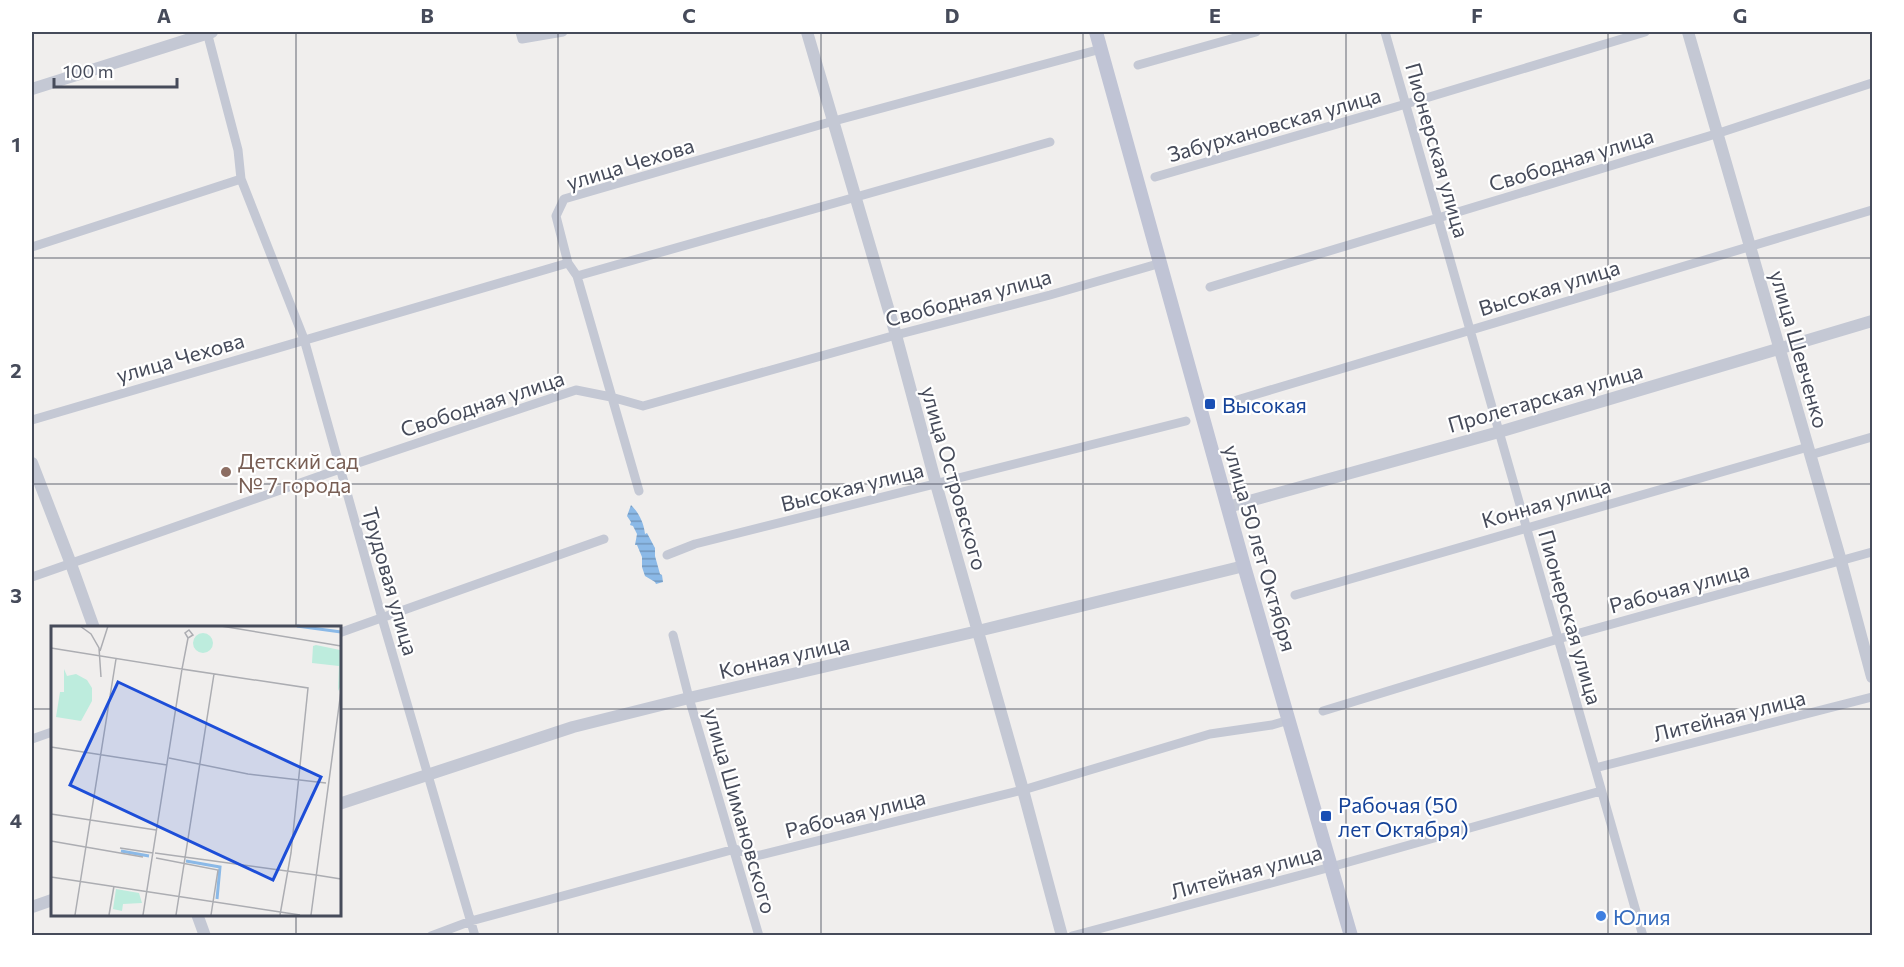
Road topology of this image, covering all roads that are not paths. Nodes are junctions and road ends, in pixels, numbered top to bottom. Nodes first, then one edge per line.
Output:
1 (209, 32) edge
2 (520, 32) edge
3 (563, 32) edge
4 (807, 32) edge
5 (1096, 32) edge
6 (1256, 32) edge
7 (1385, 32) edge
8 (1644, 32) edge
9 (1688, 32) edge
10 (1101, 48) junction
11 (1138, 65) dead end
12 (1872, 83) edge
13 (32, 89) edge
14 (1406, 104) junction
15 (832, 122) junction
16 (1719, 133) junction
17 (1050, 142) dead end
18 (1155, 177) dead end
19 (241, 179) junction
20 (855, 197) junction
21 (1872, 210) edge
22 (1438, 217) junction
23 (1750, 246) junction
24 (32, 247) edge
25 (568, 263) junction
26 (1161, 263) junction
27 (576, 276) junction
28 (1210, 287) dead end
29 (1872, 321) edge
30 (1470, 330) junction
31 (896, 335) junction
32 (304, 339) junction
33 (1780, 350) junction
34 (611, 397) junction
35 (1237, 400) dead end
36 (32, 420) edge
37 (1186, 421) dead end
38 (1499, 432) junction
39 (1872, 437) edge
40 (1809, 451) junction
41 (32, 463) edge
42 (340, 469) junction
43 (936, 484) junction
44 (639, 491) dead end
45 (1228, 507) junction
46 (1527, 528) junction
47 (604, 539) dead end
48 (1872, 552) edge
49 (667, 555) dead end
50 (1841, 561) junction
51 (71, 564) junction
52 (1244, 566) junction
53 (32, 577) edge
54 (1295, 595) dead end
55 (382, 618) junction
56 (93, 626) edge
57 (978, 631) junction
58 (340, 633) edge
59 (673, 635) dead end
60 (1558, 639) junction
61 (1872, 677) edge
62 (1872, 697) edge
63 (689, 698) junction
64 (1323, 711) dead end
65 (1288, 720) junction
66 (51, 732) edge
67 (32, 739) edge
68 (1595, 768) junction
69 (428, 774) junction
70 (1023, 790) junction
71 (1601, 791) junction
72 (340, 804) edge
73 (735, 849) junction
74 (1331, 867) junction
75 (51, 900) edge
76 (32, 907) edge
77 (197, 916) edge
78 (471, 921) junction
79 (205, 936) edge
80 (431, 936) edge
81 (475, 936) edge
82 (759, 936) edge
83 (1062, 936) edge
84 (1072, 936) edge
85 (1351, 936) edge
86 (1642, 936) edge

1 - 13 street
1 - 19 street, Трудовая улица
2 - 3 street
4 - 15 street, улица Островского
5 - 10 main road, улица 50 лет Октября
6 - 11 street
7 - 14 street, Пионерская улица
8 - 14 street, Забурхановская улица
9 - 16 street, улица Шевченко
10 - 15 street, улица Чехова
10 - 26 main road, улица 50 лет Октября
12 - 16 street, Свободная улица
14 - 18 street, Забурхановская улица
14 - 22 street, Пионерская улица
15 - 20 street, улица Островского
15 - 25 street, улица Чехова
16 - 22 street, Свободная улица
16 - 23 street, улица Шевченко
17 - 20 street
19 - 24 street
19 - 32 street, Трудовая улица
20 - 27 street
20 - 31 street, улица Островского
21 - 23 street, Высокая улица
22 - 28 street, Свободная улица
22 - 30 street, Пионерская улица
23 - 30 street, Высокая улица
23 - 33 street, улица Шевченко
25 - 27 street
25 - 32 street, улица Чехова
26 - 31 street, Свободная улица
26 - 45 main road, улица 50 лет Октября
27 - 34 street
29 - 33 street, Пролетарская улица
30 - 35 street, Высокая улица
30 - 38 street, Пионерская улица
31 - 34 street, Свободная улица
31 - 43 street, улица Островского
32 - 36 street, улица Чехова
32 - 42 street, Трудовая улица
33 - 38 street, Пролетарская улица
33 - 40 street, улица Шевченко
34 - 42 street, Свободная улица
34 - 44 street
37 - 43 street, Высокая улица
38 - 45 street, Пролетарская улица
38 - 46 street, Пионерская улица
39 - 40 street, Конная улица
40 - 46 street, Конная улица
40 - 50 street, улица Шевченко
41 - 51 street
42 - 51 street, Свободная улица
42 - 55 street, Трудовая улица
43 - 49 street, Высокая улица
43 - 57 street, улица Островского
45 - 52 main road, улица 50 лет Октября
46 - 54 street, Конная улица
46 - 60 street, Пионерская улица
47 - 55 street
48 - 50 street, Рабочая улица
50 - 60 street, Рабочая улица
50 - 61 street, улица Шевченко
51 - 53 street, Свободная улица
51 - 56 street
52 - 57 street, Конная улица
52 - 65 main road, улица 50 лет Октября
55 - 58 street
55 - 69 street, Трудовая улица
57 - 63 street, Конная улица
57 - 70 street, улица Островского
59 - 63 street, улица Шимановского
60 - 64 street, Рабочая улица
60 - 68 street, Пионерская улица
62 - 68 street, Литейная улица
63 - 69 street, Конная улица
63 - 73 street, улица Шимановского
65 - 70 street, Рабочая улица
65 - 74 main road, улица 50 лет Октября
66 - 67 street
68 - 71 street, Пионерская улица
69 - 72 street, Конная улица
69 - 78 street, Трудовая улица
70 - 73 street, Рабочая улица
70 - 83 street, улица Островского
71 - 74 street, Литейная улица
71 - 86 street, Пионерская улица
73 - 78 street, Рабочая улица
73 - 82 street, улица Шимановского
74 - 84 street, Литейная улица
74 - 85 main road, улица 50 лет Октября
75 - 76 street
77 - 79 street
78 - 80 street, Рабочая улица
78 - 81 street, Трудовая улица

